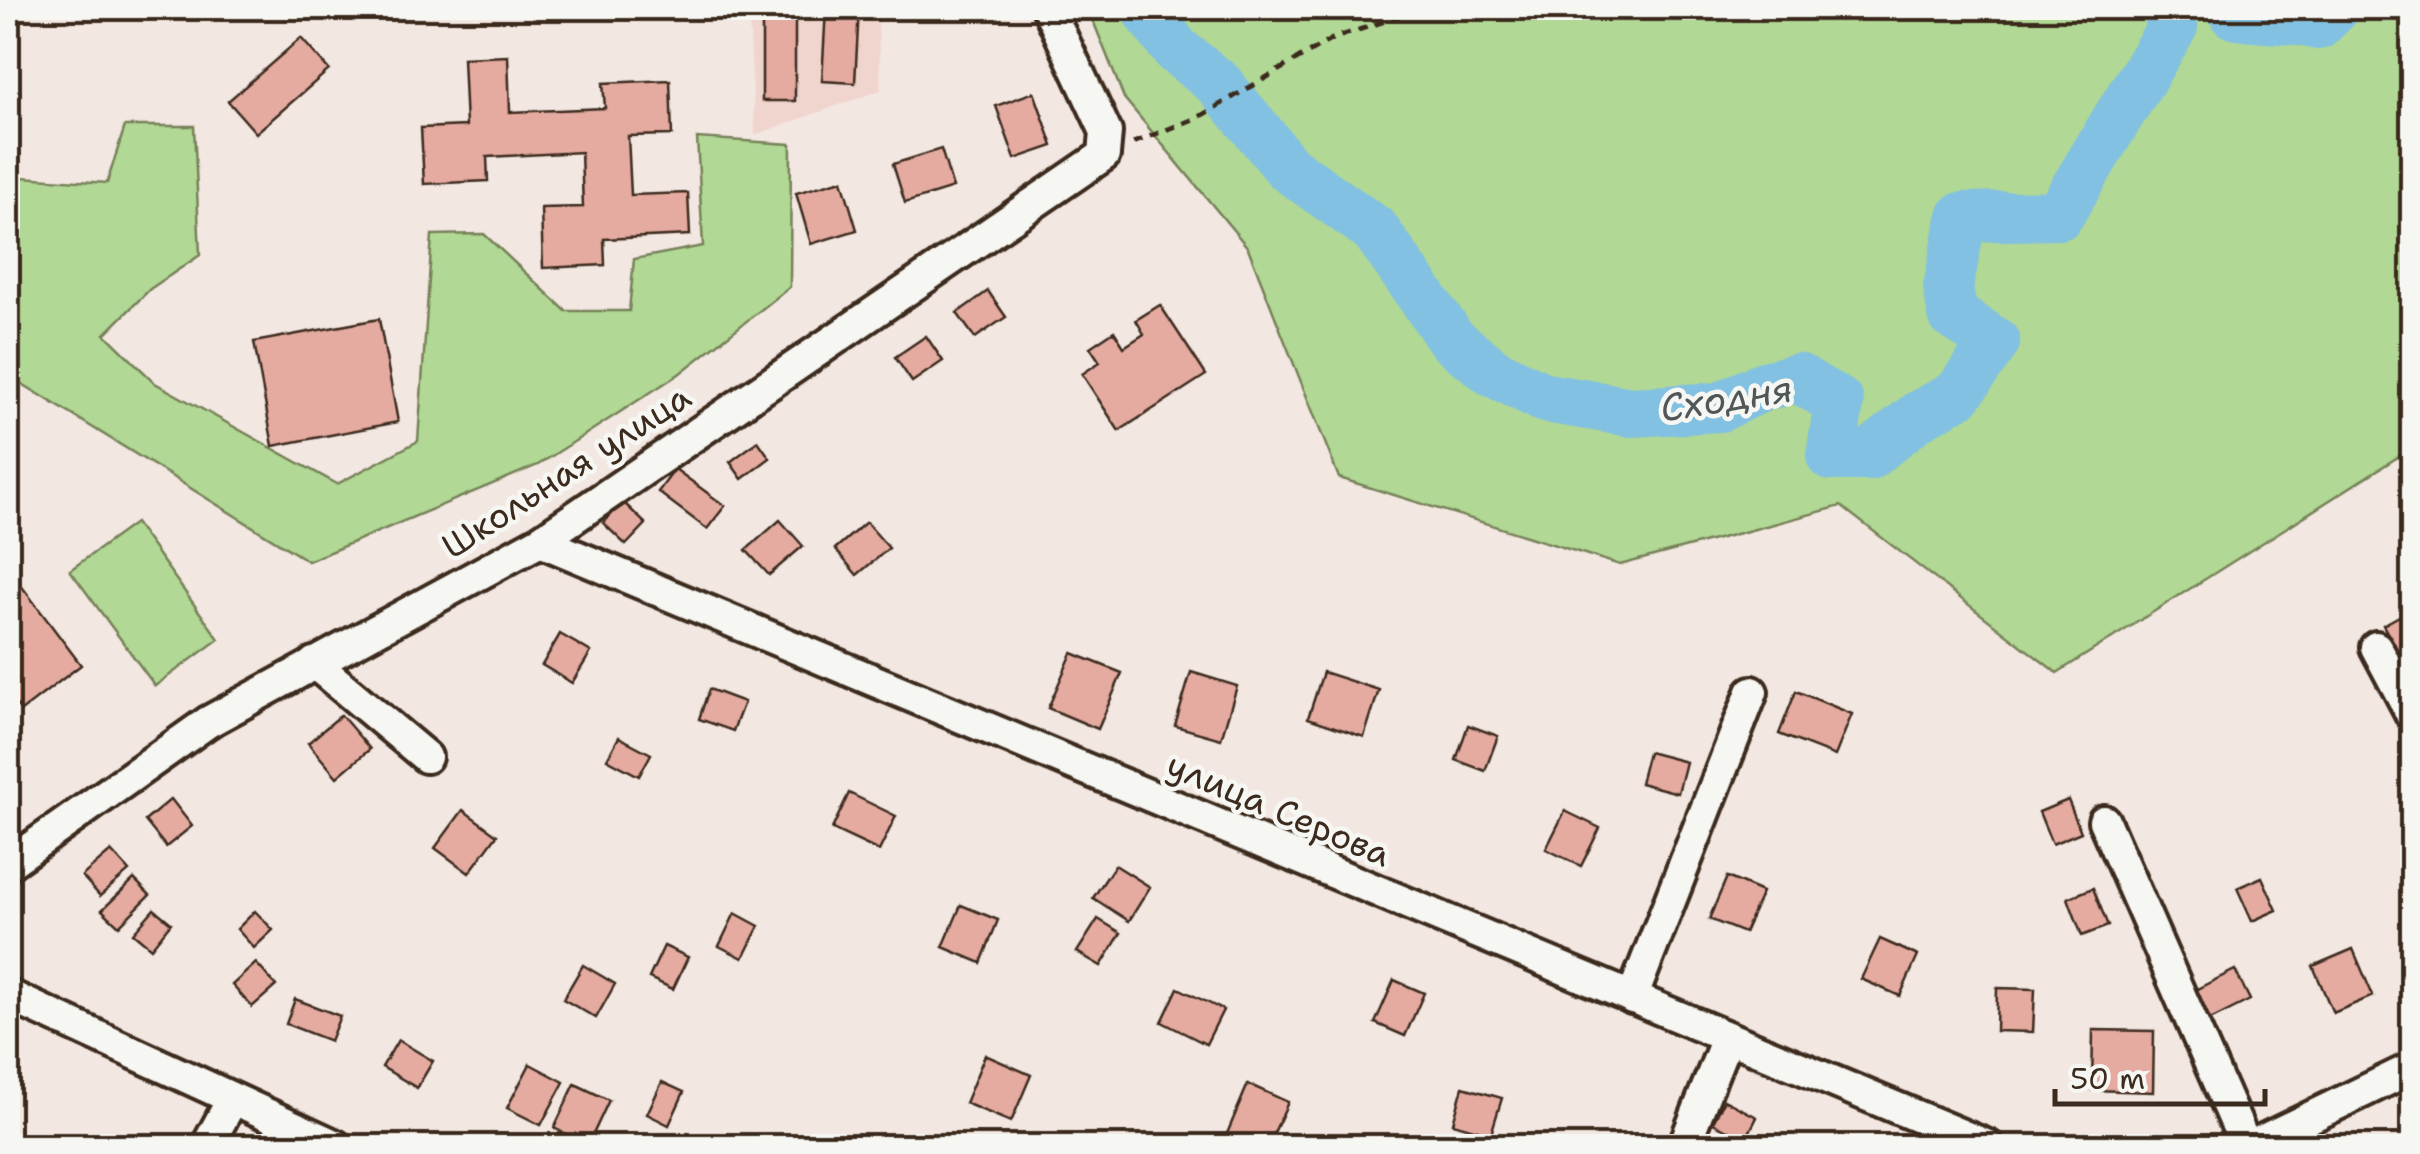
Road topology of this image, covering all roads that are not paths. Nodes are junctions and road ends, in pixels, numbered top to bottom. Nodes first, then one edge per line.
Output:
1 (1048, 8) edge
2 (540, 541) junction
3 (2376, 647) dead end
4 (314, 663) junction
5 (1752, 692) dead end
6 (2412, 715) edge
7 (426, 757) dead end
8 (2104, 820) dead end
9 (8, 864) edge
10 (8, 996) edge
11 (1632, 998) junction
12 (1727, 1038) junction
13 (2412, 1068) edge
14 (232, 1100) junction
15 (207, 1146) edge
16 (336, 1146) edge
17 (1684, 1146) edge
18 (1988, 1146) edge
19 (2249, 1146) edge

1 - 2 street, Школьная улица
2 - 4 street, Школьная улица
2 - 11 street, улица Серова
3 - 6 street
4 - 7 street
4 - 9 street, Школьная улица
5 - 11 street
8 - 19 street
10 - 14 street
11 - 12 street, улица Серова
12 - 17 street
12 - 18 street, улица Серова
13 - 19 street
14 - 15 street
14 - 16 street

